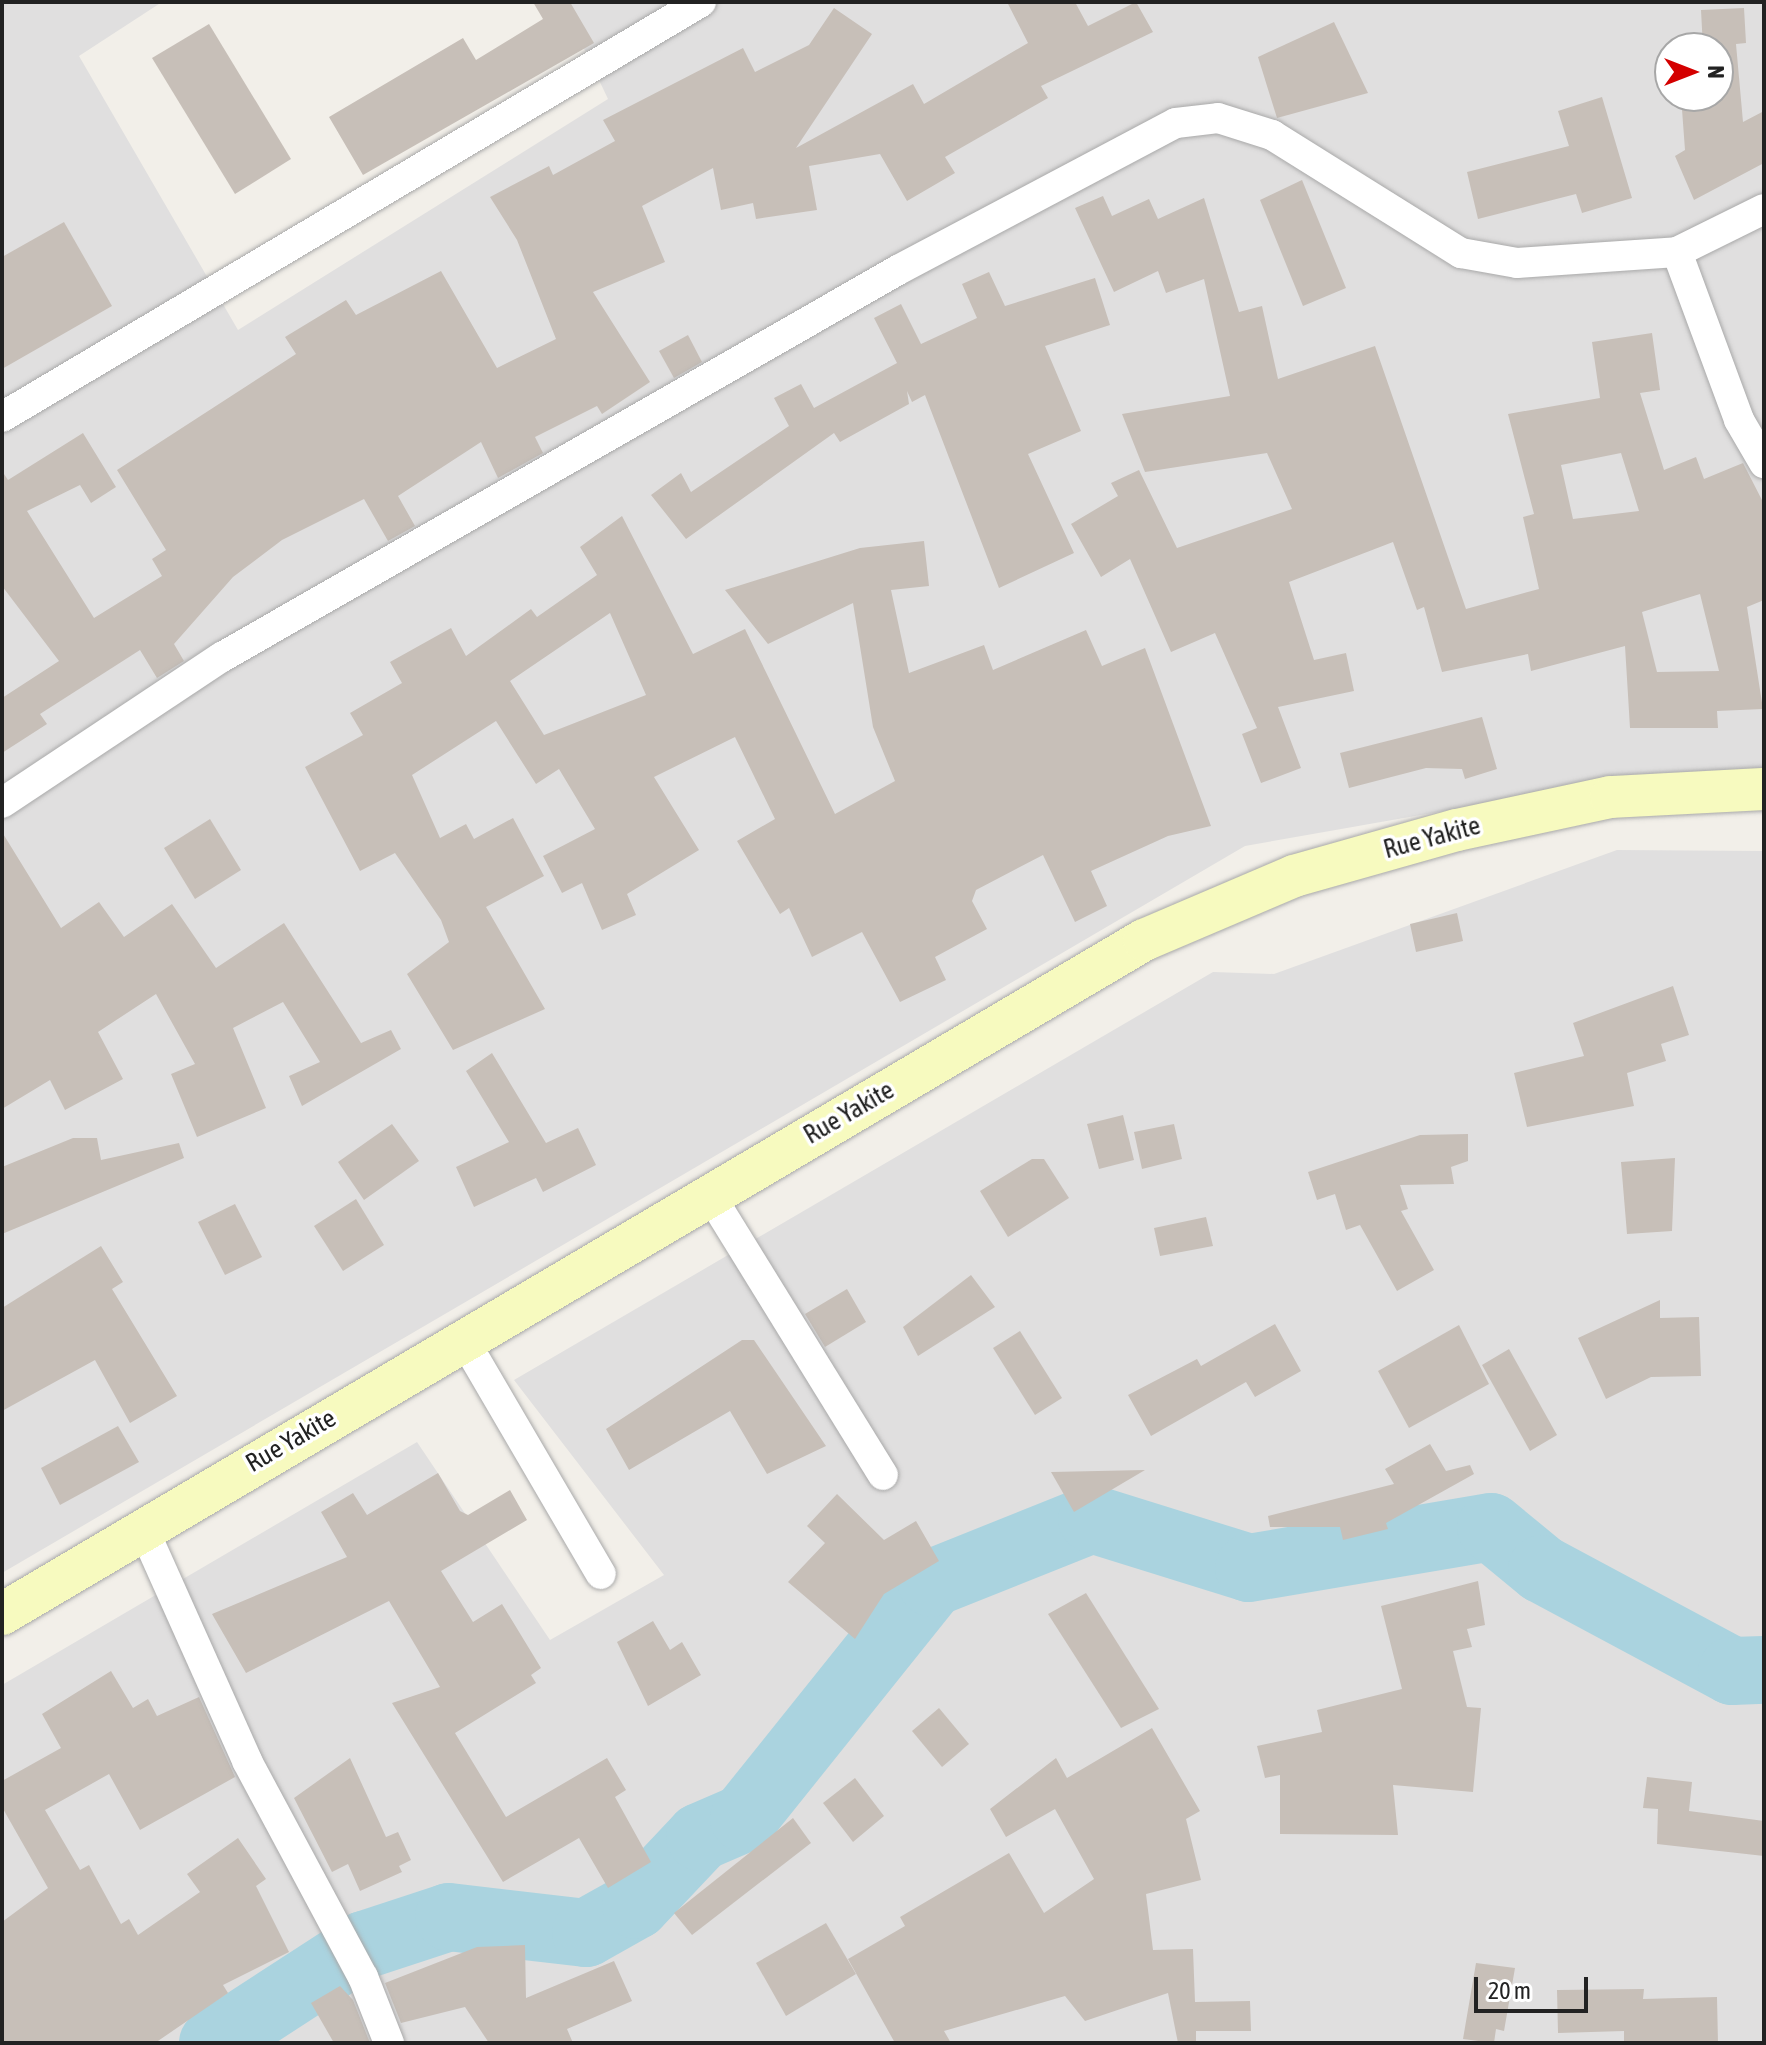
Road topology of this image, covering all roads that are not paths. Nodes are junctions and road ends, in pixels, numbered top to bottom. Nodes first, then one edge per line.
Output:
1 (701, 2) edge
2 (1764, 209) edge
3 (1677, 252) junction
4 (2, 417) edge
5 (1764, 463) edge
6 (1764, 789) edge
7 (2, 803) edge
8 (710, 1195) junction
9 (464, 1340) junction
10 (883, 1475) dead end
11 (143, 1528) junction
12 (601, 1574) dead end
13 (2, 1614) edge
14 (389, 2043) edge

1 - 4 street
2 - 3 street
3 - 5 street
3 - 7 street
6 - 8 main road, Rue Yakite
8 - 9 main road, Rue Yakite
8 - 10 street
9 - 11 main road, Rue Yakite
9 - 12 street
11 - 13 main road, Rue Yakite
11 - 14 street

